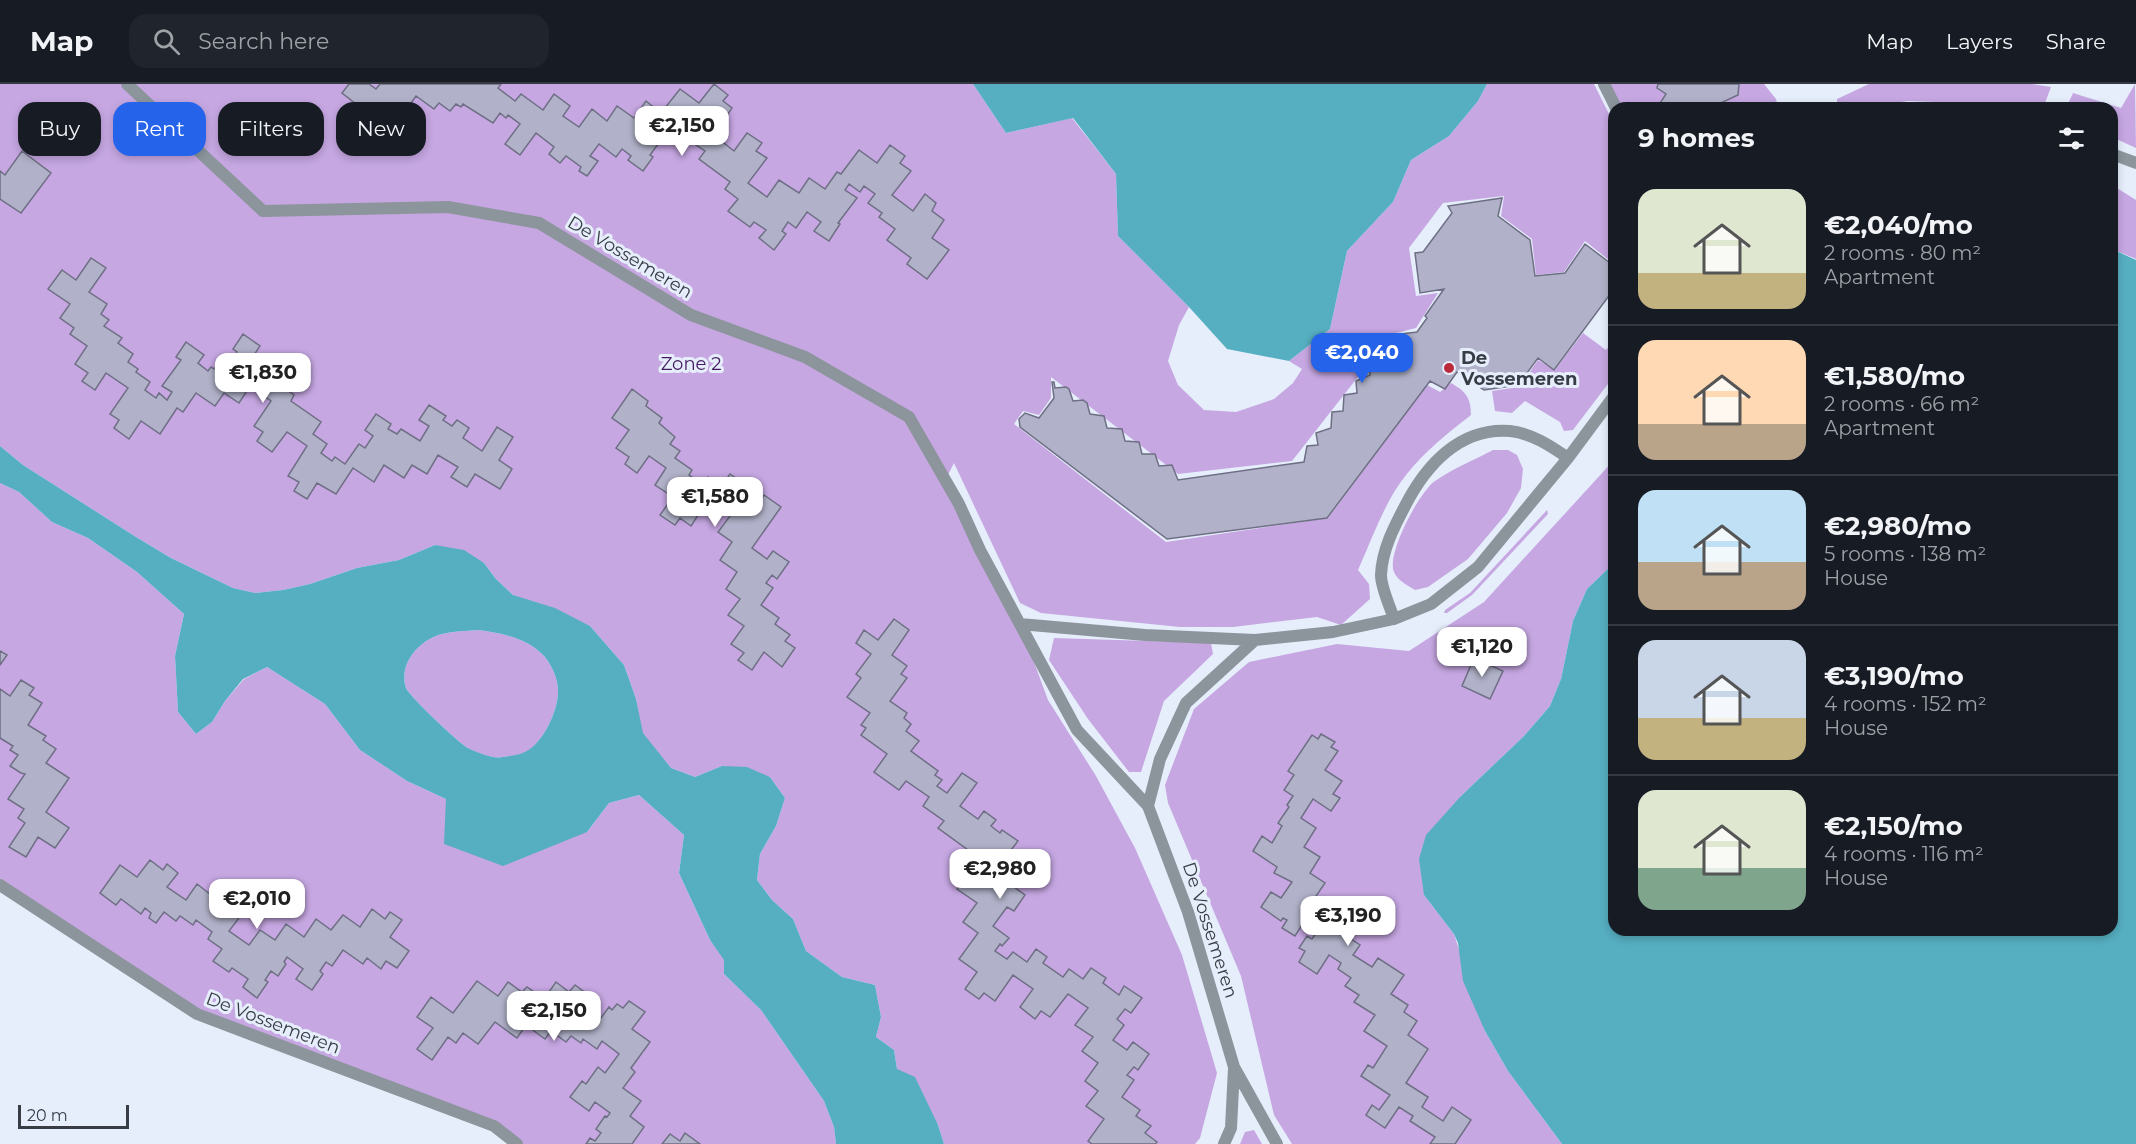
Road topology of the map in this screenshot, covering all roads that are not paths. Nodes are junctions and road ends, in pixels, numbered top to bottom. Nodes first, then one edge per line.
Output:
1 (127, 84) edge
2 (1604, 84) edge
3 (1613, 102) edge
4 (2118, 156) edge
5 (2136, 163) edge
6 (1608, 404) edge
7 (1568, 458) junction
8 (1394, 619) junction
9 (1020, 624) junction
10 (1255, 640) junction
11 (1148, 806) junction
12 (0, 885) edge
13 (1234, 1067) junction
14 (517, 1144) edge
15 (1224, 1144) edge
16 (1277, 1144) edge

1 - 9 lane, De Vossemeren
2 - 3 lane
4 - 5 lane
6 - 7 lane
7 - 8 lane
7 - 8 lane
8 - 10 lane
9 - 10 lane
9 - 11 lane, De Vossemeren
10 - 11 lane
11 - 13 lane, De Vossemeren
12 - 14 lane, De Vossemeren
13 - 15 lane, De Vossemeren
13 - 16 lane, De Vossemeren

